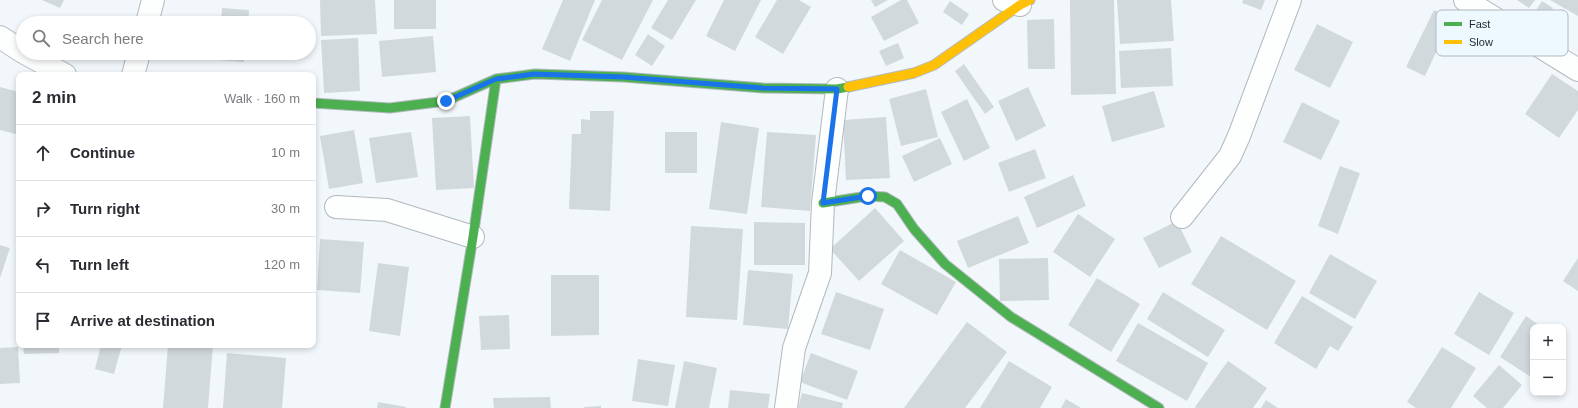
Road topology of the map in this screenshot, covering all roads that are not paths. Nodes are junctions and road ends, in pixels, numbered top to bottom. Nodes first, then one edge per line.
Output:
1 (153, 0) edge
2 (1290, 0) edge
3 (1465, 0) edge
4 (1018, 2) edge
5 (1481, 10) edge
6 (149, 16) edge
7 (0, 36) edge
8 (16, 47) edge
9 (1555, 56) edge
10 (38, 60) edge
11 (136, 60) edge
12 (1578, 70) edge
13 (60, 72) edge
14 (133, 72) edge
15 (496, 79) junction
16 (837, 89) junction
17 (316, 103) edge
18 (823, 203) junction
19 (336, 207) dead end
20 (1182, 217) dead end
21 (473, 237) junction
22 (445, 408) edge
23 (786, 408) edge
24 (1159, 408) edge

1 - 6 street
2 - 20 street
3 - 5 street
4 - 16 street
7 - 8 street
9 - 12 street
10 - 13 street
11 - 14 street
15 - 16 street
15 - 17 street
15 - 21 street
16 - 18 street
18 - 23 street
18 - 24 street
19 - 21 street
21 - 22 street

